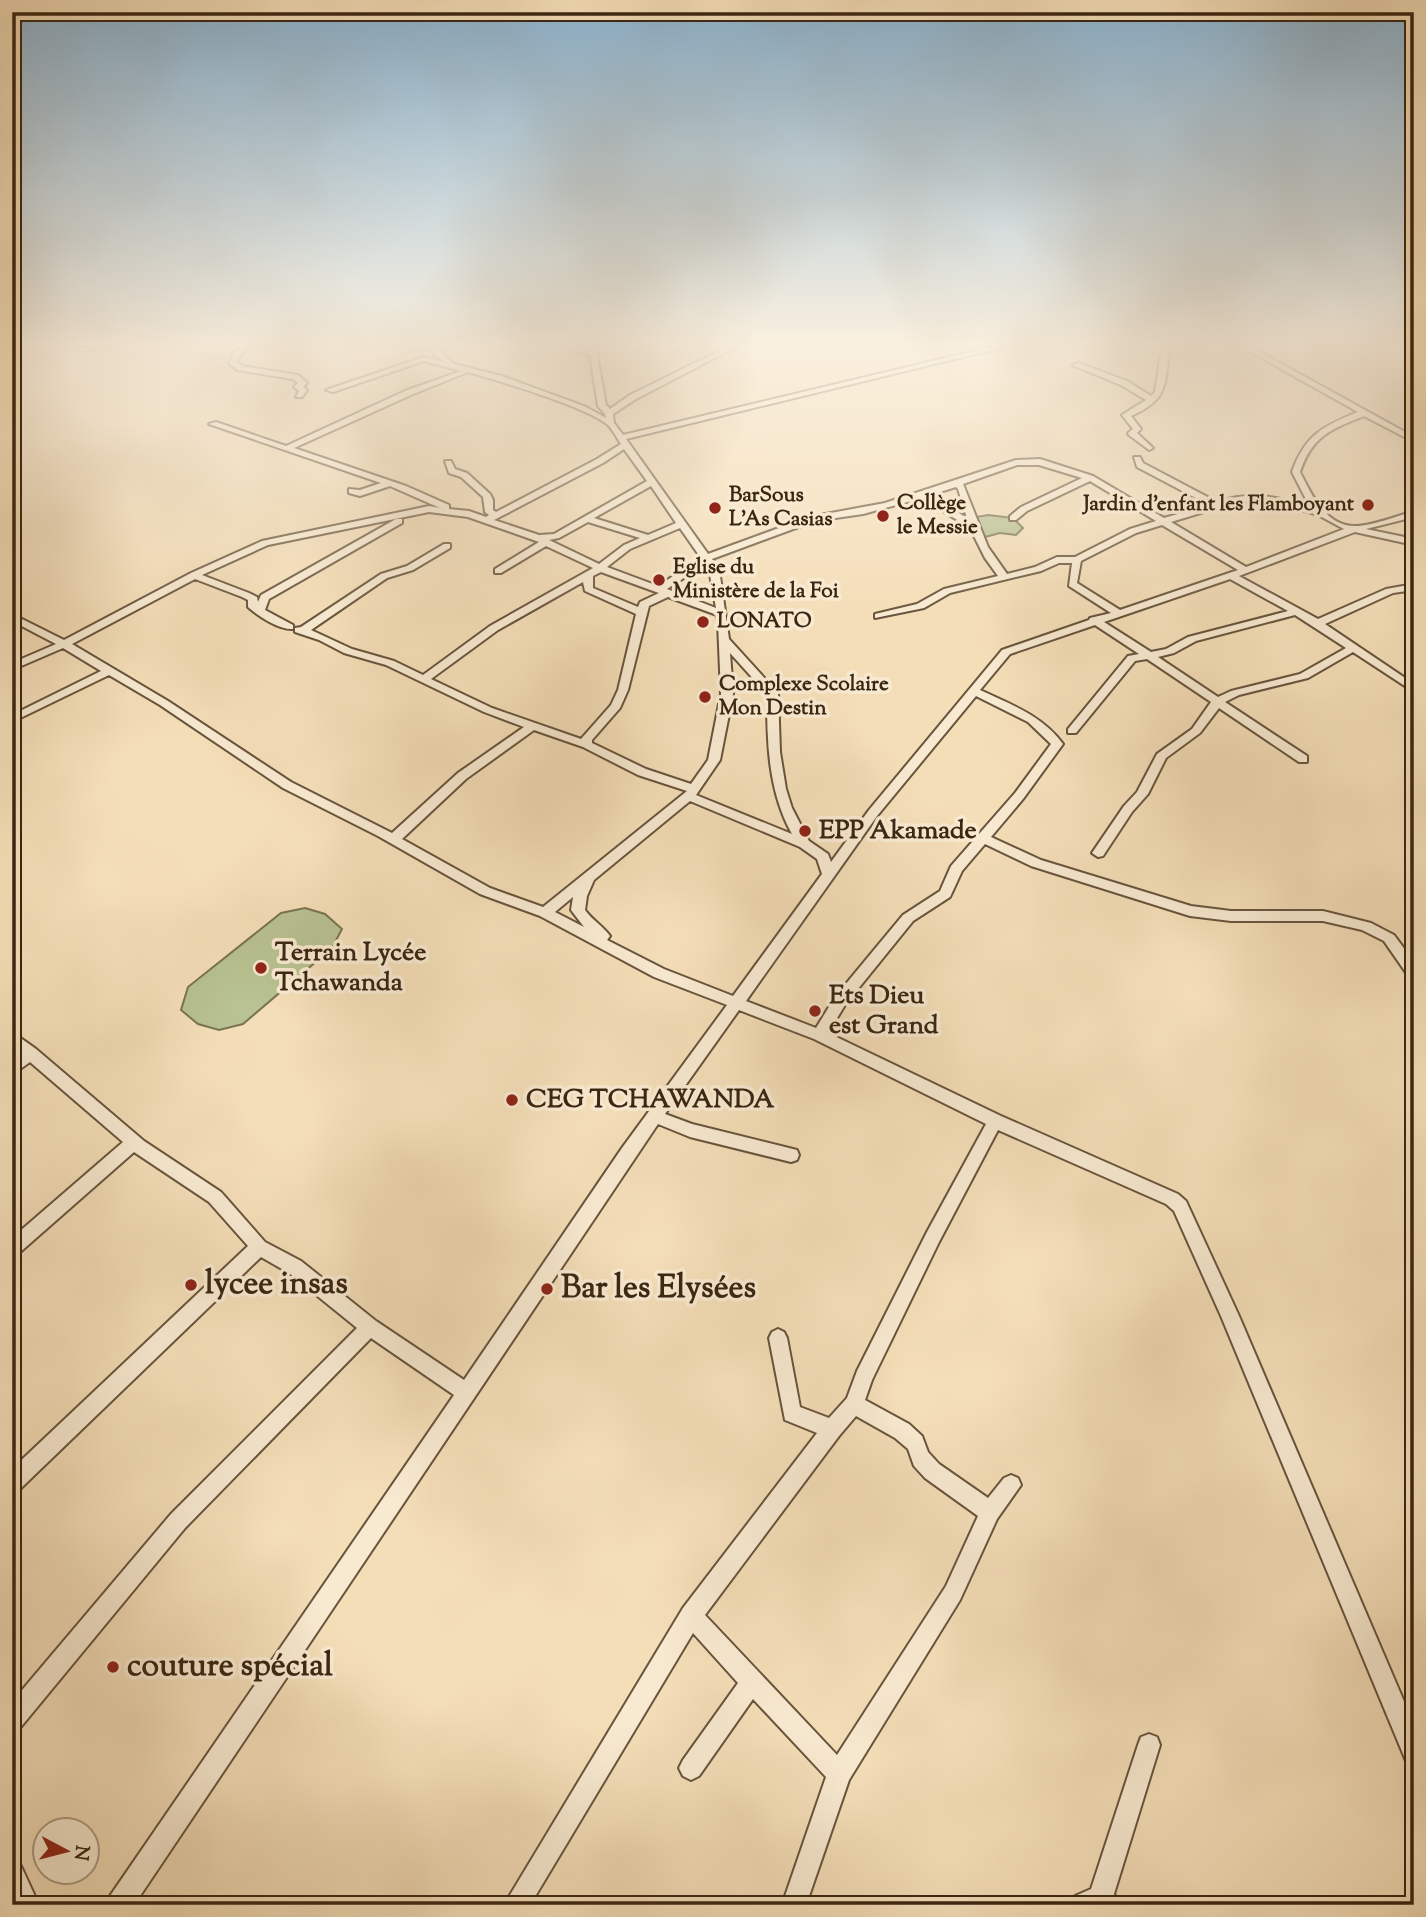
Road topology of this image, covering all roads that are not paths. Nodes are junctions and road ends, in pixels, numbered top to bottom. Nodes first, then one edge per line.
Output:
1 (252, 436) edge
2 (313, 436) edge
3 (620, 436) edge
4 (641, 436) edge
5 (1136, 436) edge
6 (1313, 436) edge
7 (623, 441) junction
8 (288, 448) junction
9 (1149, 448) dead end
10 (1137, 459) dead end
11 (449, 463) dead end
12 (359, 475) junction
13 (342, 478) dead end
14 (1090, 478) junction
15 (652, 482) junction
16 (957, 483) junction
17 (388, 484) junction
18 (352, 491) dead end
19 (925, 496) junction
20 (1214, 504) junction
21 (451, 509) junction
22 (1319, 513) junction
23 (1414, 514) edge
24 (409, 515) junction
25 (492, 517) junction
26 (1013, 518) dead end
27 (588, 519) junction
28 (683, 523) junction
29 (1164, 523) junction
30 (975, 527) junction
31 (1350, 530) junction
32 (645, 537) junction
33 (548, 540) junction
34 (1414, 542) edge
35 (447, 546) dead end
36 (709, 557) junction
37 (1077, 560) junction
38 (600, 568) junction
39 (498, 571) dead end
40 (1238, 573) junction
41 (194, 575) junction
42 (588, 575) junction
43 (1004, 576) junction
44 (1414, 587) edge
45 (562, 589) junction
46 (588, 589) junction
47 (663, 591) junction
48 (721, 607) junction
49 (259, 611) junction
50 (640, 612) junction
51 (1296, 612) junction
52 (1117, 614) junction
53 (12, 617) edge
54 (879, 617) dead end
55 (1094, 620) junction
56 (1317, 623) junction
57 (297, 629) junction
58 (724, 640) junction
59 (64, 644) junction
60 (1353, 649) junction
61 (1149, 656) junction
62 (12, 667) edge
63 (109, 671) junction
64 (422, 680) junction
65 (1414, 689) edge
66 (974, 691) junction
67 (1217, 702) junction
68 (12, 719) edge
69 (532, 726) junction
70 (1072, 730) dead end
71 (587, 745) junction
72 (1303, 759) dead end
73 (692, 793) junction
74 (983, 838) junction
75 (393, 839) junction
76 (804, 844) junction
77 (1098, 853) dead end
78 (828, 874) junction
79 (593, 876) junction
80 (545, 913) junction
81 (612, 946) junction
82 (1414, 973) edge
83 (734, 1004) junction
84 (819, 1035) junction
85 (12, 1038) edge
86 (31, 1053) junction
87 (12, 1069) edge
88 (654, 1116) junction
89 (995, 1121) junction
90 (134, 1142) junction
91 (791, 1155) dead end
92 (259, 1247) junction
93 (12, 1249) edge
94 (370, 1328) junction
95 (778, 1338) dead end
96 (466, 1392) junction
97 (854, 1404) junction
98 (832, 1429) junction
99 (12, 1483) edge
100 (1012, 1485) dead end
101 (990, 1512) junction
102 (691, 1616) junction
103 (752, 1682) junction
104 (12, 1720) edge
105 (1149, 1745) dead end
106 (1414, 1753) edge
107 (691, 1768) dead end
108 (839, 1774) junction
109 (12, 1875) edge
110 (1098, 1902) edge
111 (27, 1905) edge
112 (119, 1905) edge
113 (516, 1905) edge
114 (793, 1905) edge

1 - 8 street
2 - 8 street
3 - 7 street
4 - 7 street
5 - 9 street
6 - 22 street
7 - 15 street
7 - 25 street
8 - 12 street
10 - 20 street
11 - 25 street
12 - 13 street
12 - 17 street
14 - 16 street
14 - 26 street
14 - 29 street
15 - 27 street
15 - 28 street
16 - 19 street
16 - 30 street
17 - 18 street
17 - 21 street
19 - 30 street
19 - 36 street
20 - 22 street
20 - 29 street
21 - 24 street
21 - 25 street
22 - 31 street
23 - 31 street
24 - 41 street
24 - 49 street
25 - 33 street
27 - 32 street
27 - 33 street
28 - 32 street
28 - 36 street
29 - 37 street
29 - 40 street
30 - 43 street
31 - 34 street
31 - 40 street
32 - 38 street
33 - 38 street
33 - 39 street
35 - 57 street
36 - 47 street
36 - 48 street
37 - 43 street
37 - 52 street
38 - 42 street
38 - 47 street
40 - 51 street
40 - 52 street
41 - 49 street
41 - 59 street
42 - 45 street
42 - 46 street
43 - 54 street
44 - 56 street
45 - 46 street
45 - 64 street
46 - 50 street
47 - 48 street
47 - 50 street
48 - 58 street
49 - 57 street
50 - 71 street
51 - 56 street
51 - 61 street
52 - 55 street
53 - 59 street
55 - 61 street
55 - 66 street
56 - 60 street
57 - 64 street
58 - 73 street
58 - 76 street
59 - 62 street
59 - 63 street
60 - 65 street
60 - 67 street
61 - 67 street
61 - 70 street
63 - 68 street
63 - 75 street
64 - 69 street
66 - 74 street
66 - 78 street
67 - 72 street
67 - 77 street
69 - 71 street
69 - 75 street
71 - 73 street
73 - 76 street
73 - 79 street
74 - 82 street
74 - 84 street
75 - 80 street
76 - 78 street
78 - 83 street
79 - 80 street
79 - 81 street
80 - 81 street
81 - 83 street
83 - 84 street
83 - 88 street
84 - 89 street
85 - 86 street
86 - 87 street
86 - 90 street
88 - 91 street
88 - 96 street
89 - 97 street
89 - 106 street
90 - 92 street
90 - 93 street
92 - 94 street
92 - 99 street
94 - 96 street
94 - 104 street
95 - 98 street
96 - 112 street
97 - 98 street
97 - 101 street
98 - 102 street
100 - 101 street
101 - 108 street
102 - 103 street
102 - 113 street
103 - 107 street
103 - 108 street
105 - 110 street
108 - 114 street
109 - 111 street

